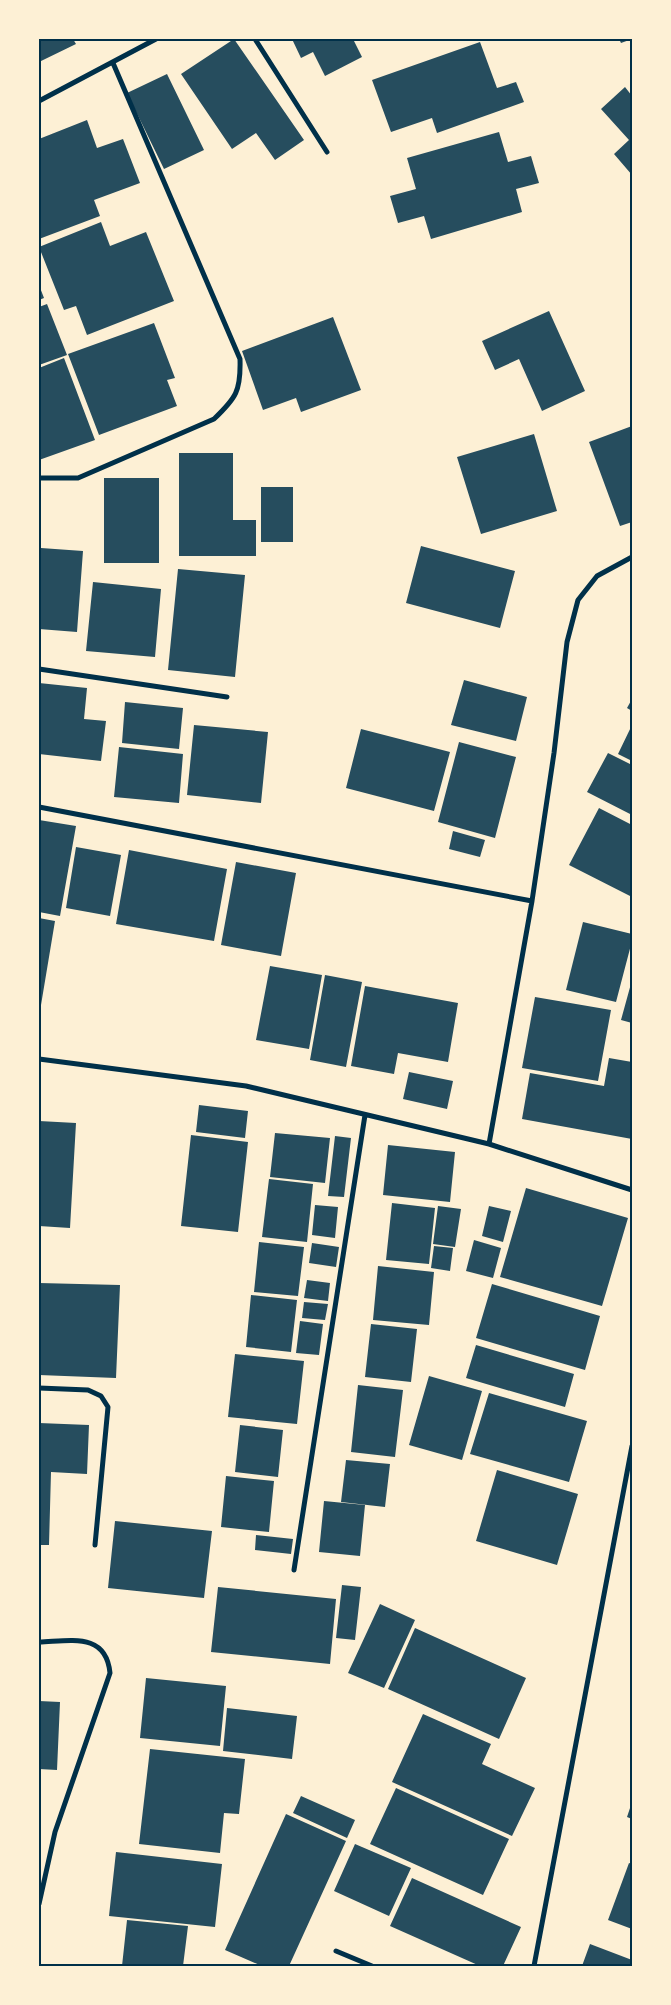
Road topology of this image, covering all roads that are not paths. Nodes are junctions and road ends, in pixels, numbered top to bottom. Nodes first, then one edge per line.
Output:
1 (156, 39) edge
2 (255, 39) edge
3 (113, 63) junction
4 (39, 100) edge
5 (327, 152) dead end
6 (39, 478) edge
7 (632, 557) edge
8 (39, 669) edge
9 (227, 697) dead end
10 (39, 807) edge
11 (532, 902) junction
12 (39, 1059) edge
13 (365, 1115) junction
14 (489, 1144) junction
15 (632, 1190) edge
16 (39, 1388) edge
17 (632, 1446) edge
18 (95, 1545) dead end
19 (294, 1570) dead end
20 (39, 1642) edge
21 (39, 1904) edge
22 (336, 1951) dead end
23 (372, 1966) edge
24 (534, 1966) edge

1 - 3 street
2 - 5 street
3 - 4 street
3 - 6 street
7 - 11 street
8 - 9 street
10 - 11 street
11 - 14 street
12 - 13 street
13 - 14 street
13 - 19 street
14 - 15 street
16 - 18 street
17 - 24 street
20 - 21 street
22 - 23 street

